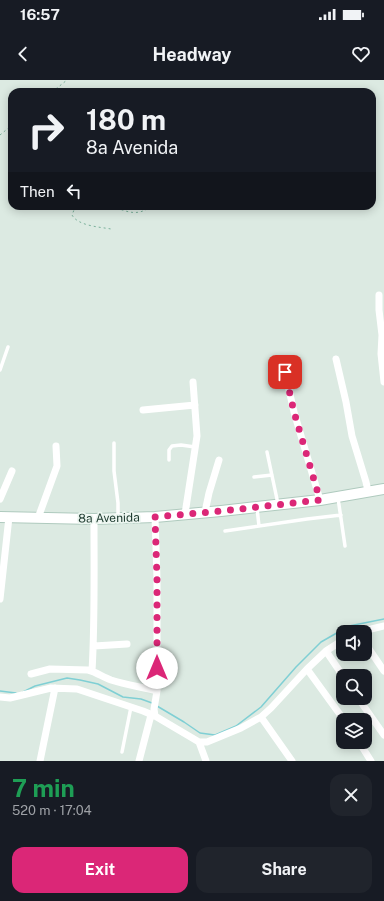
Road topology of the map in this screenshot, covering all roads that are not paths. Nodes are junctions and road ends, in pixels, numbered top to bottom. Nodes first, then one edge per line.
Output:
1 (379, 295) dead end
2 (8, 347) dead end
3 (336, 359) dead end
4 (0, 370) edge
5 (285, 372) dead end
6 (193, 382) dead end
7 (384, 382) edge
8 (194, 405) junction
9 (143, 410) dead end
10 (114, 443) dead end
11 (56, 446) dead end
12 (195, 447) junction
13 (267, 452) dead end
14 (169, 460) dead end
15 (219, 460) dead end
16 (12, 471) dead end
17 (272, 475) junction
18 (254, 477) dead end
19 (384, 489) edge
20 (368, 492) junction
21 (338, 497) junction
22 (0, 499) edge
23 (320, 500) junction
24 (278, 505) junction
25 (257, 507) junction
26 (205, 512) junction
27 (185, 514) junction
28 (341, 515) junction
29 (5, 517) edge
30 (155, 517) junction
31 (38, 518) junction
32 (94, 519) junction
33 (118, 519) junction
34 (259, 526) junction
35 (225, 531) dead end
36 (345, 546) dead end
37 (0, 599) edge
38 (384, 626) edge
39 (372, 629) edge
40 (127, 644) dead end
41 (336, 645) edge
42 (94, 646) junction
43 (326, 651) junction
44 (372, 653) edge
45 (306, 669) junction
46 (338, 669) edge
47 (92, 671) junction
48 (384, 671) edge
49 (31, 674) dead end
50 (55, 688) junction
51 (157, 693) junction
52 (0, 697) edge
53 (363, 705) edge
54 (131, 707) junction
55 (153, 713) junction
56 (339, 713) edge
57 (261, 717) junction
58 (384, 736) edge
59 (199, 742) junction
60 (364, 749) edge
61 (122, 752) dead end
62 (40, 761) edge
63 (139, 761) edge
64 (206, 761) edge
65 (292, 761) edge
66 (372, 761) edge

1 - 7 street
2 - 4 lane
3 - 20 street
5 - 23 street
6 - 8 street
8 - 9 street
8 - 12 street
10 - 33 lane
11 - 31 street
12 - 14 lane
12 - 27 street
13 - 17 lane
15 - 26 street
16 - 22 street
17 - 18 lane
17 - 24 lane
19 - 20 street, 8a Avenida
20 - 21 street, 8a Avenida
21 - 23 street, 8a Avenida
21 - 28 lane
23 - 24 street, 8a Avenida
24 - 25 street, 8a Avenida
25 - 26 street, 8a Avenida
25 - 34 lane
26 - 27 street, 8a Avenida
27 - 30 street, 8a Avenida
28 - 34 lane
28 - 36 lane
29 - 31 street, 8a Avenida
29 - 37 street
30 - 33 street, 8a Avenida
30 - 51 street
31 - 32 street, 8a Avenida
32 - 33 street, 8a Avenida
32 - 42 street
34 - 35 lane
38 - 39 street
40 - 42 street
41 - 43 street
42 - 47 street
43 - 45 street
43 - 46 street
44 - 48 street
45 - 56 street
45 - 57 street
47 - 49 street
47 - 51 street
50 - 52 street
50 - 54 street
50 - 62 street
51 - 55 street
53 - 58 street
54 - 55 street
54 - 61 lane
55 - 59 street
55 - 63 street
57 - 59 street
57 - 65 street
59 - 64 street
60 - 66 street

